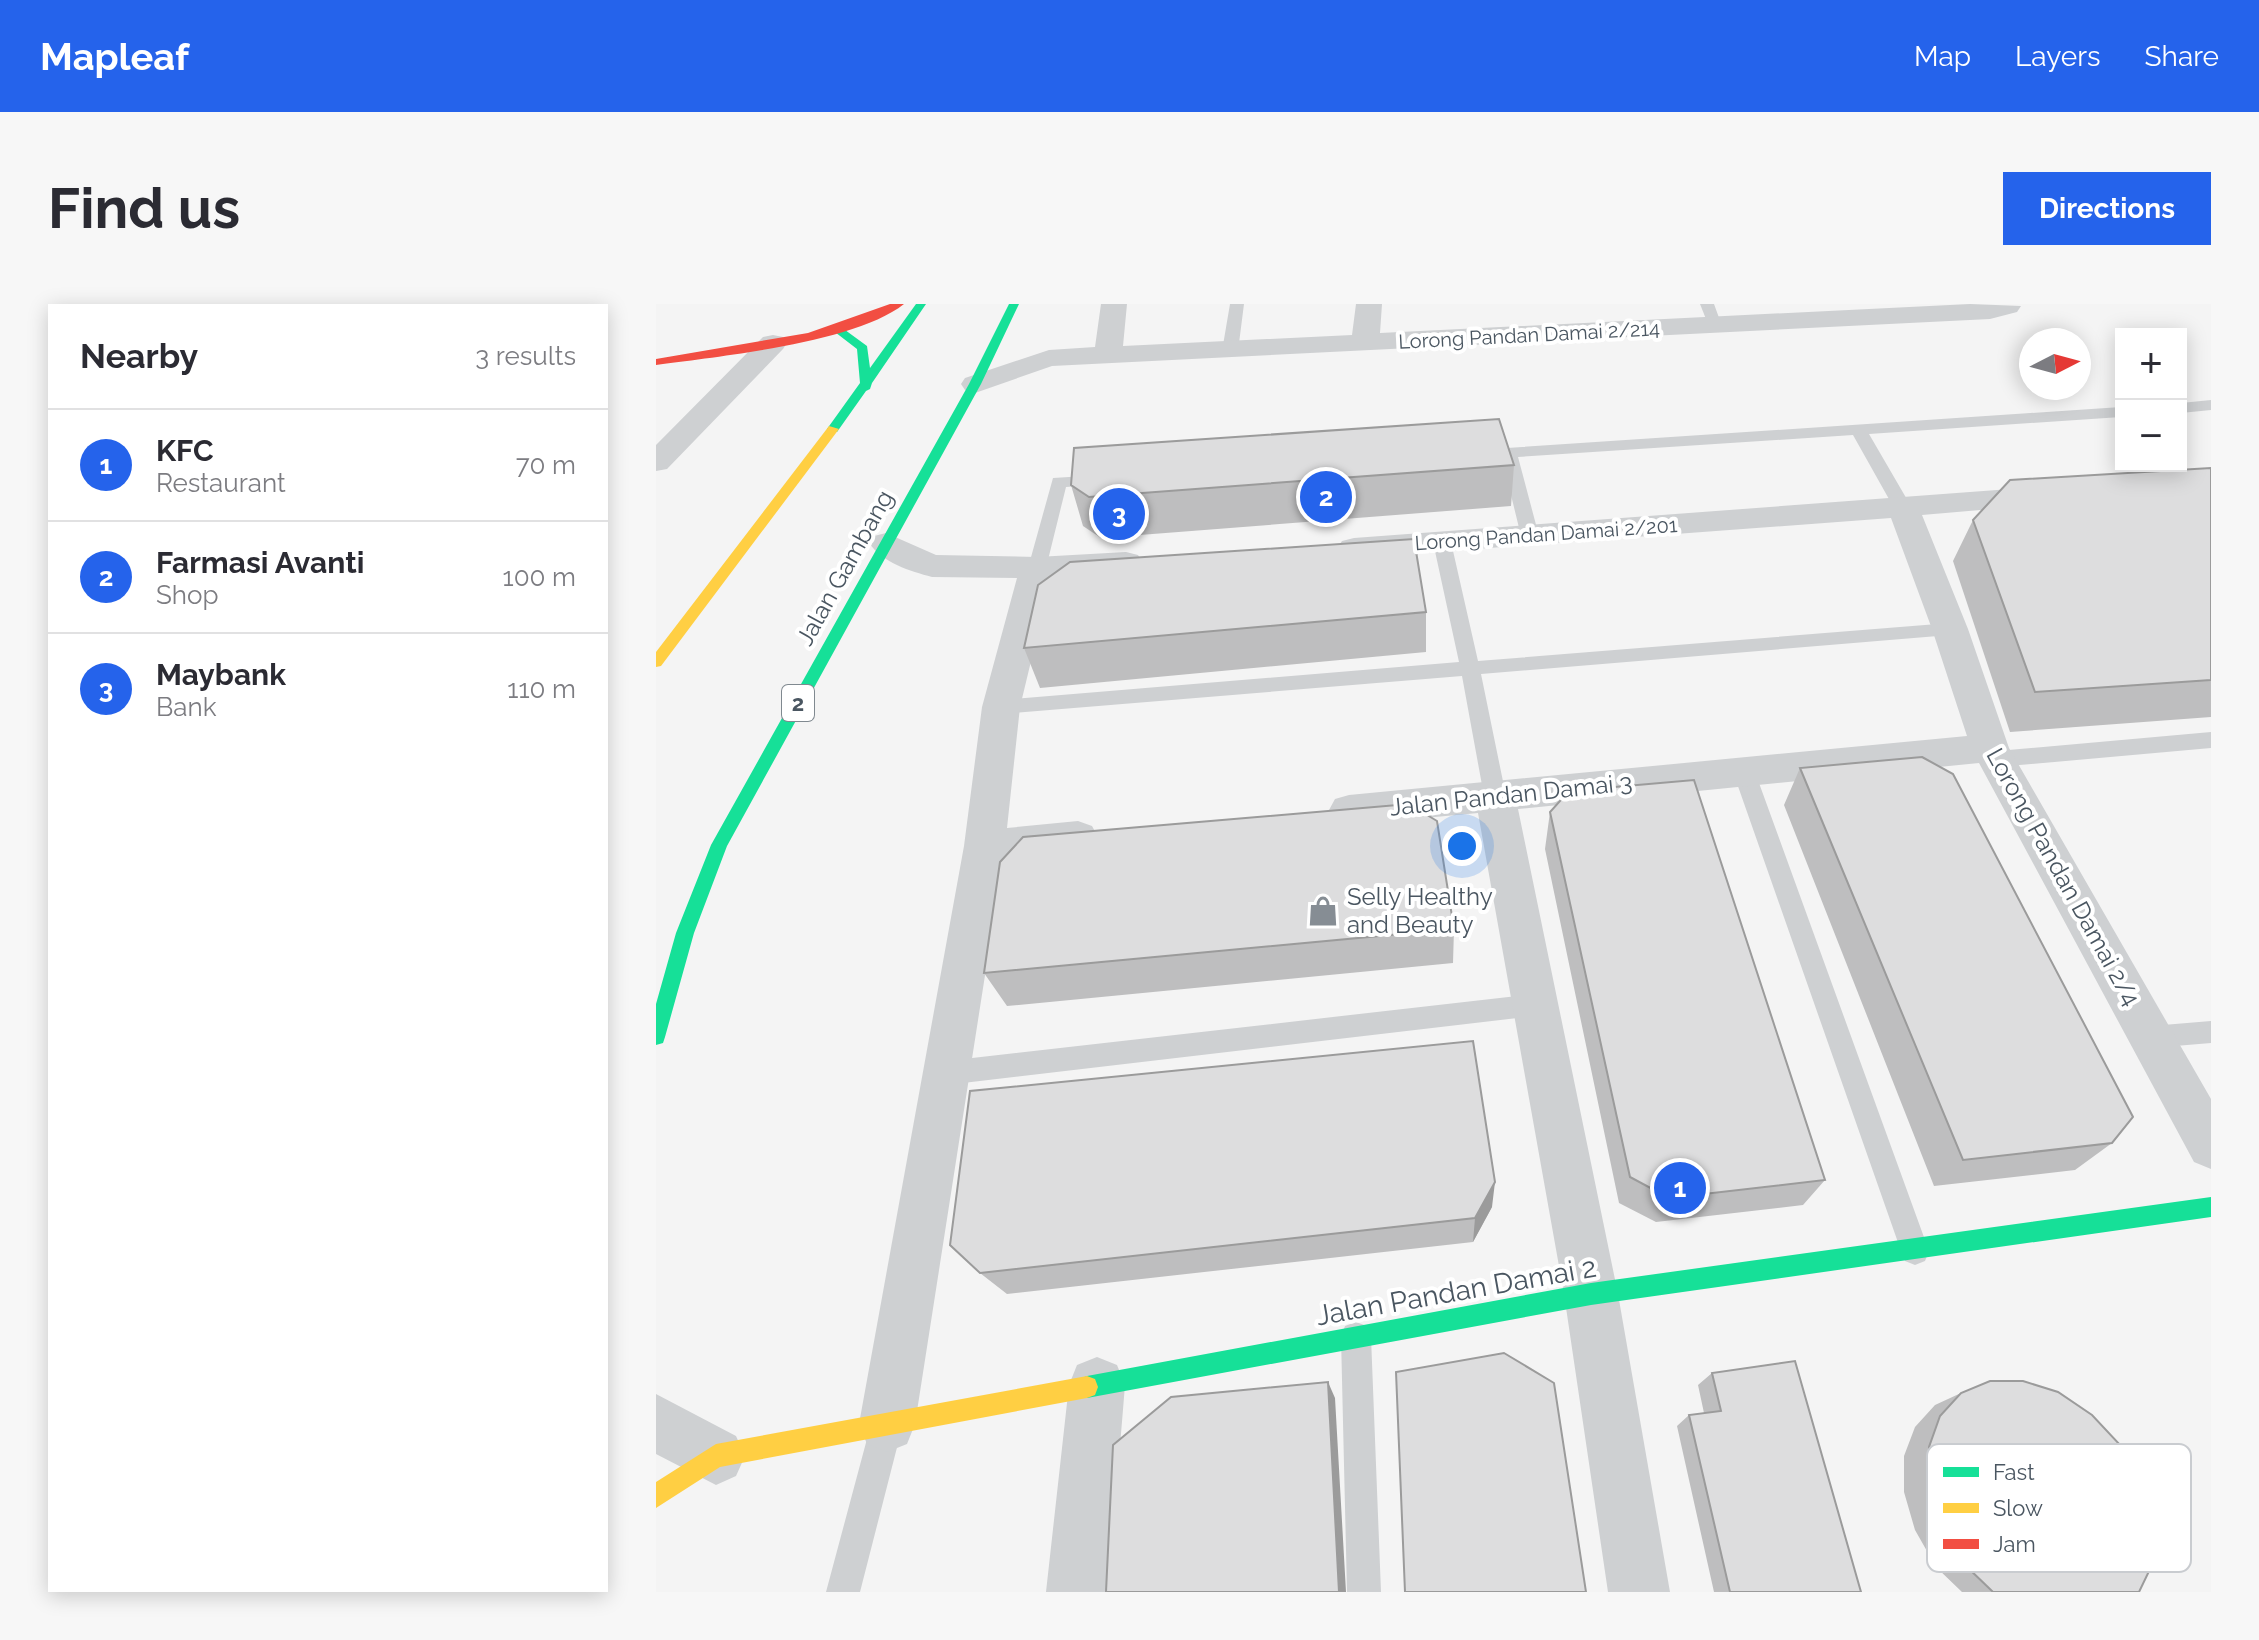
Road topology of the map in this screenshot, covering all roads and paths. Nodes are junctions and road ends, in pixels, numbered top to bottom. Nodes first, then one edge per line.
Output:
1 (899, 304) edge
2 (921, 304) edge
3 (1114, 304) edge
4 (1237, 304) edge
5 (1369, 304) edge
6 (2007, 305) edge
7 (1711, 315) edge
8 (1008, 316) edge
9 (837, 329) junction
10 (773, 343) junction
11 (1365, 343) junction
12 (1230, 351) junction
13 (1108, 355) junction
14 (1049, 358) junction
15 (656, 362) edge
16 (975, 384) junction
17 (866, 387) junction
18 (2211, 405) edge
19 (2187, 407) edge
20 (2115, 412) edge
21 (1859, 430) junction
22 (1509, 453) junction
23 (1463, 456) edge
24 (656, 462) edge
25 (1121, 478) edge
26 (2067, 498) edge
27 (1903, 508) junction
28 (1530, 536) junction
29 (1442, 542) junction
30 (886, 543) junction
31 (1317, 550) edge
32 (1162, 560) edge
33 (1037, 568) junction
34 (1950, 629) junction
35 (656, 662) edge
36 (1470, 667) junction
37 (1001, 707) junction
38 (2211, 740) edge
39 (1994, 754) junction
40 (1744, 772) junction
41 (1495, 796) junction
42 (1309, 814) edge
43 (1108, 834) edge
44 (985, 846) junction
45 (1535, 1005) junction
46 (2211, 1032) edge
47 (656, 1037) edge
48 (2151, 1037) junction
49 (946, 1073) junction
50 (2211, 1146) edge
51 (2211, 1207) edge
52 (1915, 1251) junction
53 (1591, 1294) junction
54 (1356, 1337) junction
55 (1097, 1385) junction
56 (656, 1422) edge
57 (887, 1424) junction
58 (716, 1456) junction
59 (656, 1496) edge
60 (843, 1592) edge
61 (1077, 1592) edge
62 (1364, 1592) edge
63 (1639, 1592) edge

1 - 9 main road
2 - 17 main road
3 - 13 street
4 - 12 lane
5 - 11 street
6 - 7 street, Lorong Pandan Damai 2/214
7 - 11 street, Lorong Pandan Damai 2/214
8 - 14 street
8 - 16 main road, Jalan Gambang / 2
9 - 10 main road
9 - 17 main road
10 - 15 main road
10 - 24 street
11 - 12 street, Lorong Pandan Damai 2/214
12 - 13 street, Lorong Pandan Damai 2/214
13 - 14 street, Lorong Pandan Damai 2/214
14 - 16 street, Lorong Pandan Damai 2/214
16 - 30 main road, Jalan Gambang / 2
17 - 35 main road
18 - 19 lane
20 - 21 lane
21 - 22 lane
21 - 27 lane
22 - 23 lane
22 - 28 lane
25 - 33 lane
26 - 27 street, Lorong Pandan Damai 2/201
27 - 28 street, Lorong Pandan Damai 2/201
27 - 34 street, Lorong Pandan Damai 2/4
28 - 29 street, Lorong Pandan Damai 2/201
29 - 31 street, Lorong Pandan Damai 2/201
29 - 36 lane
30 - 33 street
30 - 47 main road, Jalan Gambang / 2
32 - 33 street
33 - 37 street
34 - 36 lane
34 - 39 street, Lorong Pandan Damai 2/4
36 - 37 lane
36 - 41 lane
37 - 44 street
38 - 39 lane
39 - 40 street, Jalan Pandan Damai 3
39 - 48 street, Lorong Pandan Damai 2/4
40 - 41 street, Jalan Pandan Damai 3
40 - 52 lane
41 - 42 street, Jalan Pandan Damai 3
41 - 45 street
43 - 44 street
44 - 49 street
45 - 49 lane
45 - 53 street
46 - 48 lane
48 - 50 street, Lorong Pandan Damai 2/4
49 - 57 street
51 - 52 main road, Jalan Pandan Damai 2
52 - 53 main road, Jalan Pandan Damai 2
53 - 54 main road, Jalan Pandan Damai 2
53 - 63 street
54 - 55 main road, Jalan Pandan Damai 2
54 - 62 lane
55 - 57 main road, Jalan Pandan Damai 2
55 - 61 street
56 - 58 street
57 - 58 main road, Jalan Pandan Damai 2
57 - 60 lane
58 - 59 main road

